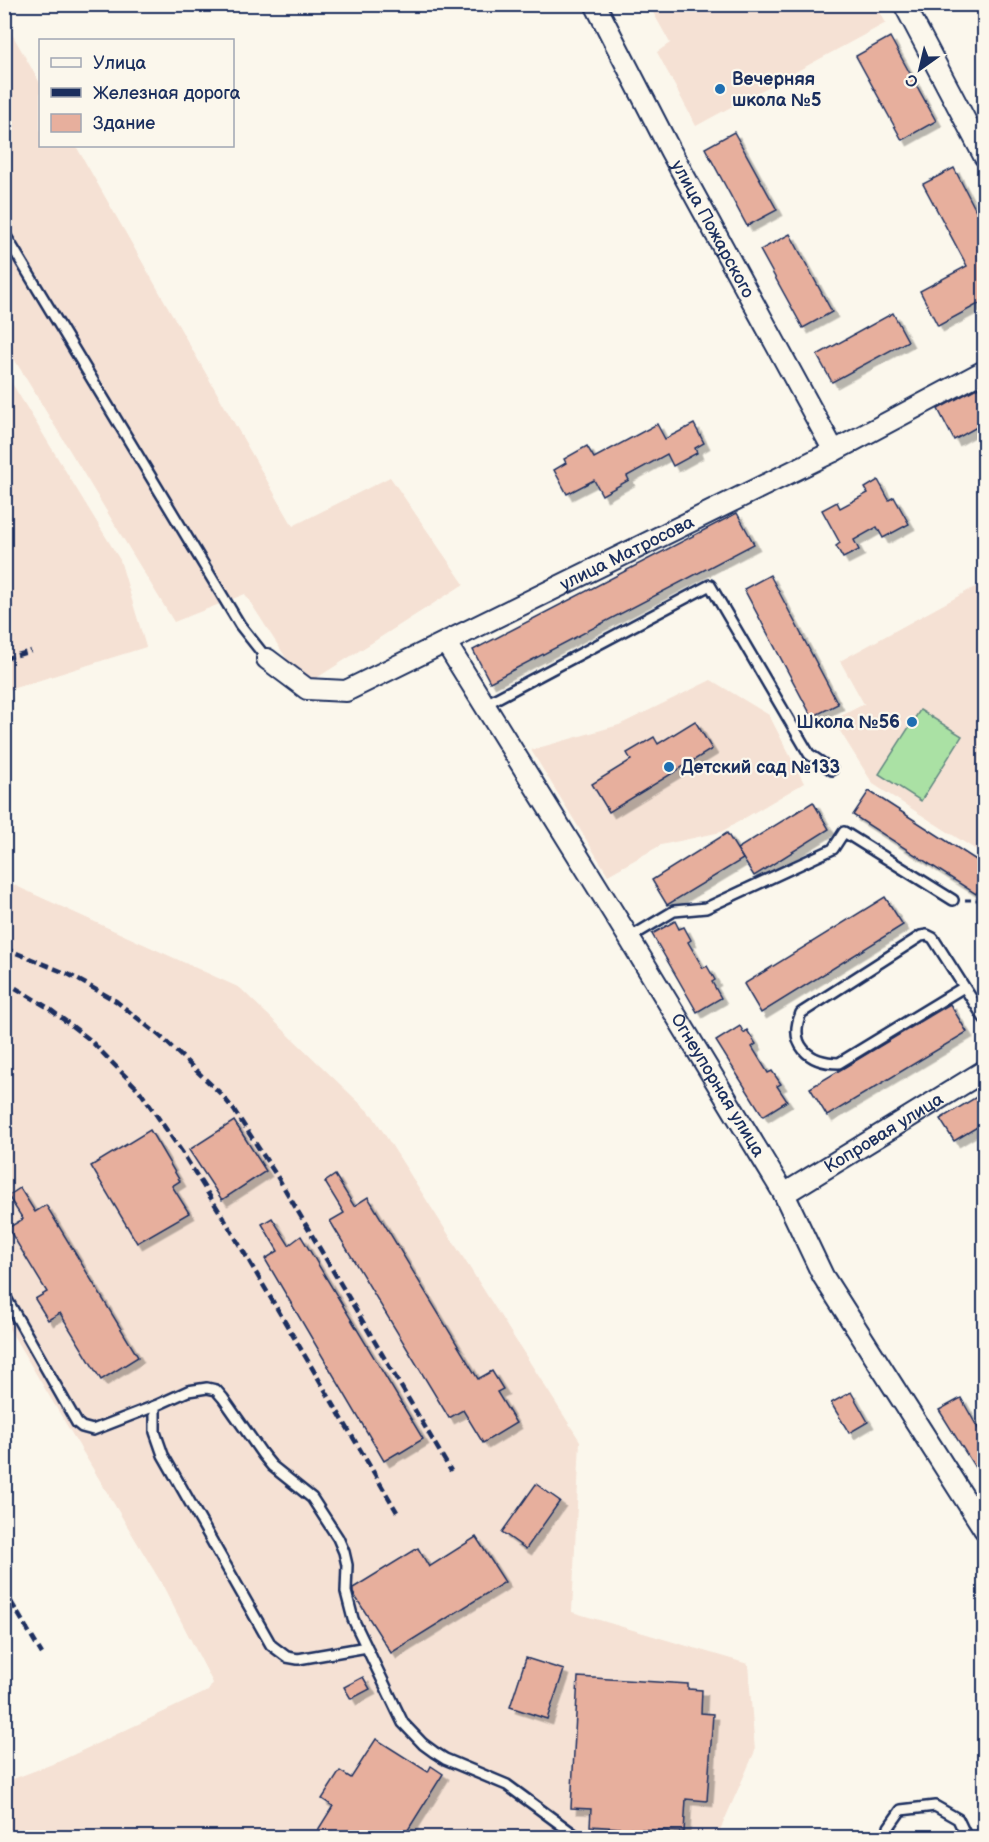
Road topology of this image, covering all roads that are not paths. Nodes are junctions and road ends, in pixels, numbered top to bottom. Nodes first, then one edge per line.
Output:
1 (595, 4) edge
2 (904, 4) edge
3 (984, 156) edge
4 (4, 233) edge
5 (984, 371) edge
6 (834, 451) junction
7 (446, 643) junction
8 (267, 658) joint
9 (484, 705) junction
10 (832, 770) dead end
11 (953, 900) road end
12 (629, 938) junction
13 (964, 987) junction
14 (984, 1018) edge
15 (984, 1071) edge
16 (784, 1194) junction
17 (6, 1298) edge
18 (156, 1406) junction
19 (984, 1528) edge
20 (367, 1647) junction
21 (579, 1838) edge
22 (890, 1838) edge
23 (967, 1838) edge

1 - 6 street, улица Пожарского
2 - 3 street
4 - 8 lane
5 - 6 street, улица Матросова
6 - 7 street, улица Матросова
7 - 8 street, улица Матросова
7 - 9 street, Огнеупорная улица
9 - 10 lane
9 - 12 street, Огнеупорная улица
11 - 12 lane
12 - 16 street, Огнеупорная улица
13 - 13 lane
13 - 14 lane
15 - 16 street, Копровая улица
16 - 19 street, Огнеупорная улица
17 - 18 lane
18 - 20 lane
18 - 20 lane
20 - 21 lane
22 - 23 lane

